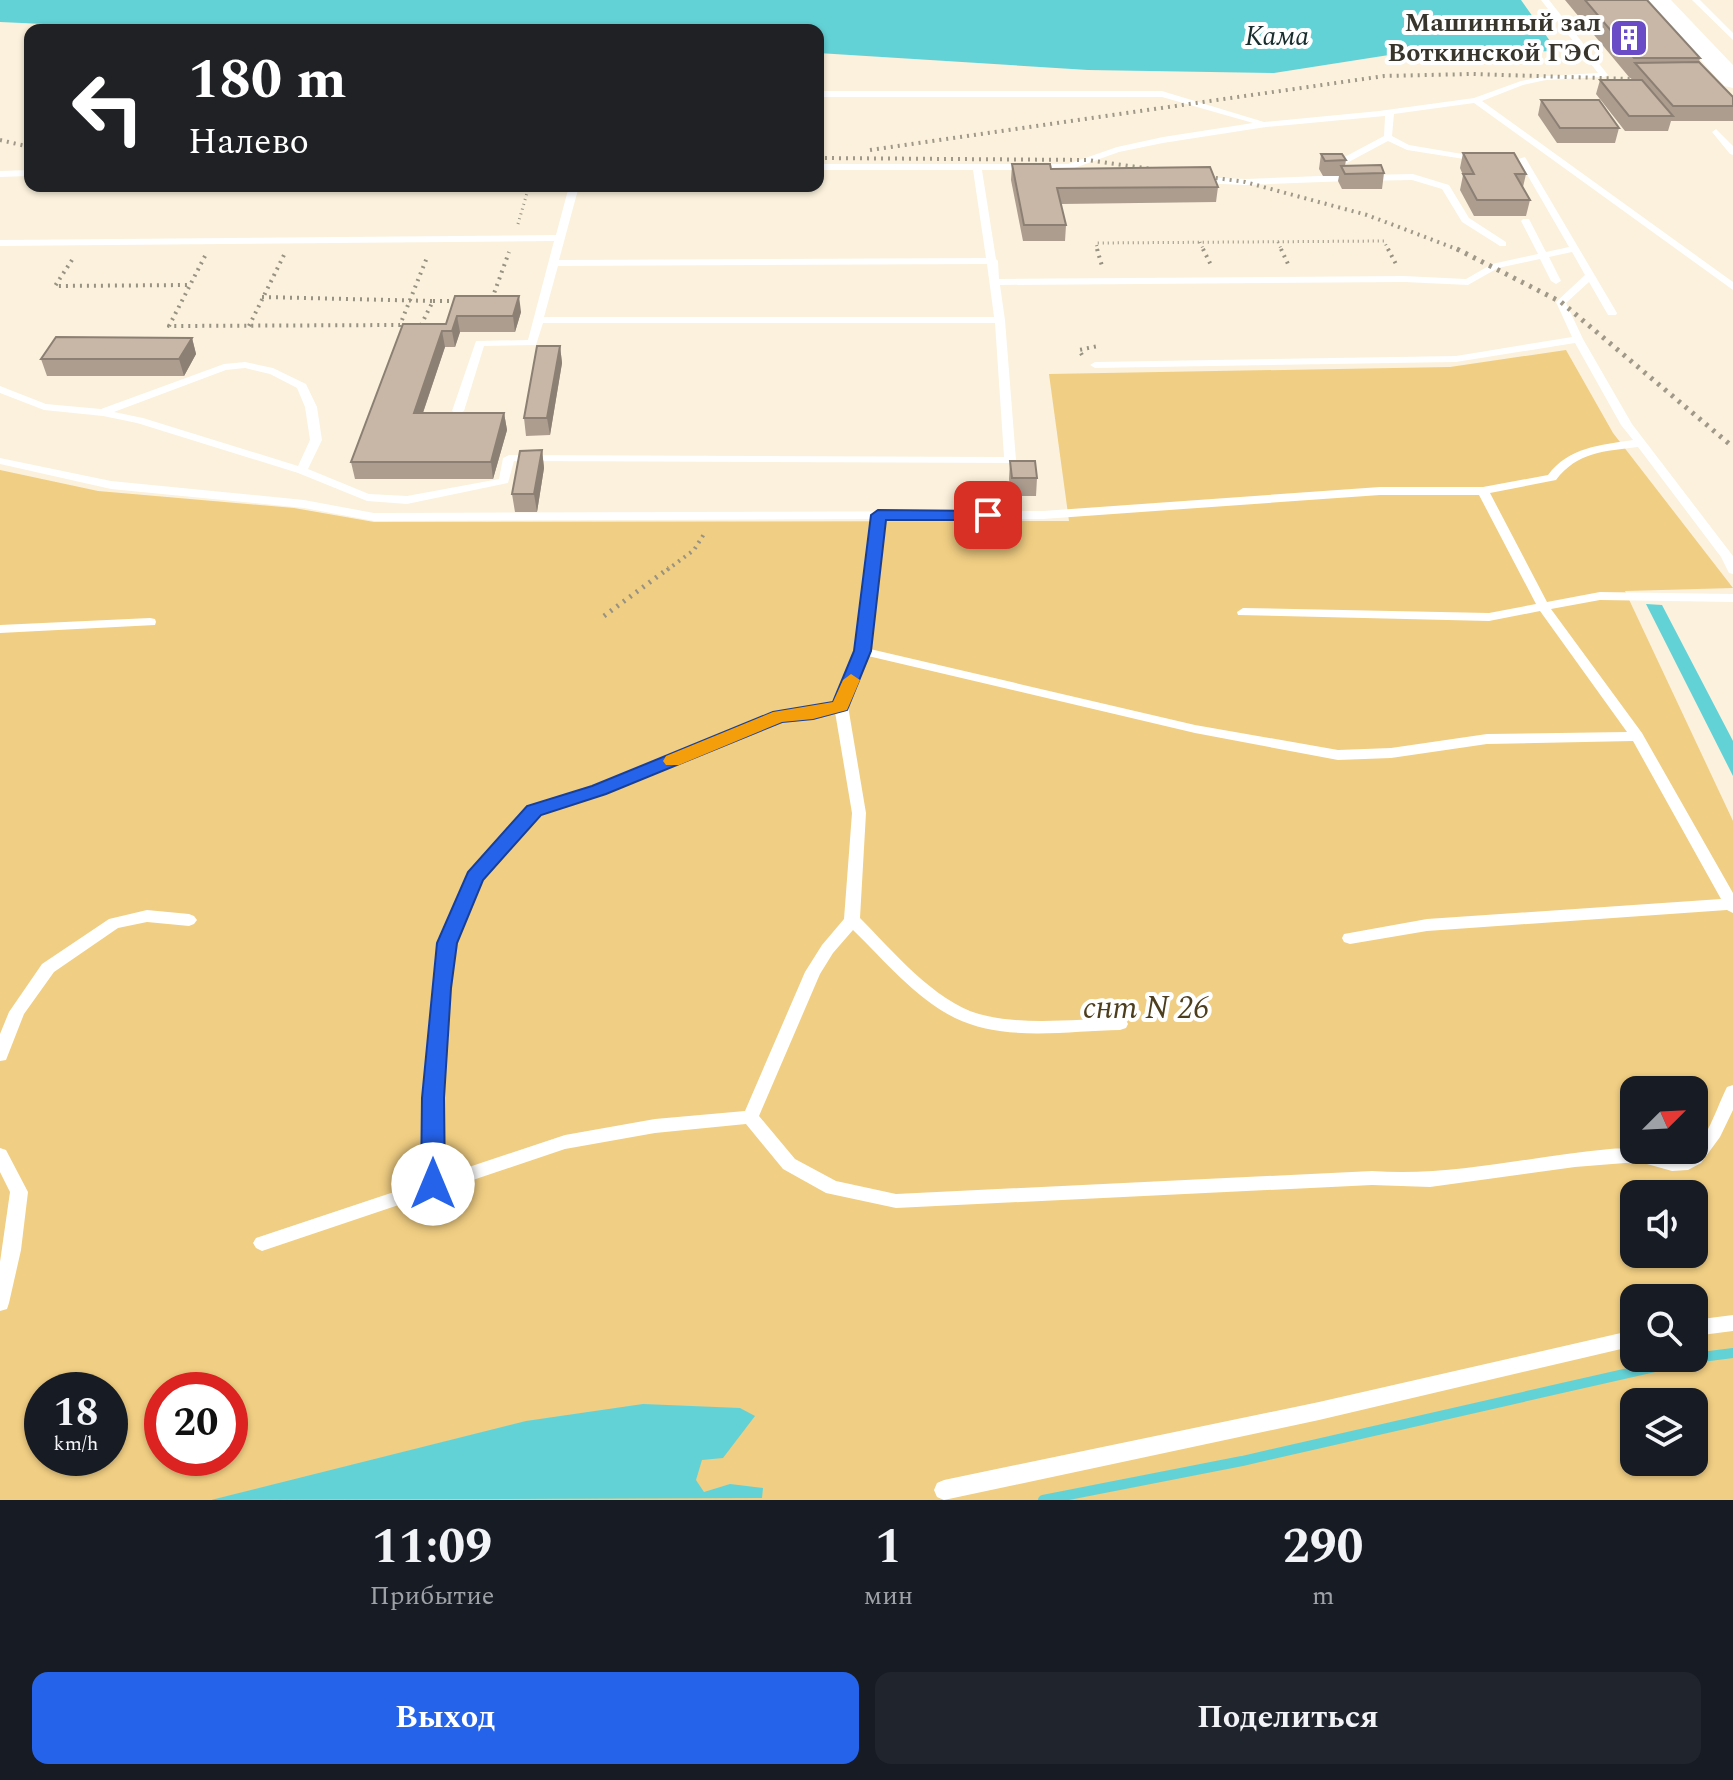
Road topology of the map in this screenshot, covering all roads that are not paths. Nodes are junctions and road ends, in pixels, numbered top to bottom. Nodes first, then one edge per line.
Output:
1 (1545, 0) edge
2 (1658, 0) edge
3 (1696, 0) edge
4 (1733, 38) edge
5 (1604, 75) junction
6 (1733, 80) edge
7 (1613, 86) edge
8 (824, 94) edge
9 (1476, 100) junction
10 (1390, 112) junction
11 (1266, 124) junction
12 (1716, 132) dead end
13 (1388, 137) junction
14 (1733, 152) edge
15 (1553, 158) junction
16 (1508, 159) edge
17 (1522, 159) junction
18 (1494, 160) edge
19 (824, 167) edge
20 (977, 167) junction
21 (1069, 167) junction
22 (1100, 170) edge
23 (24, 173) edge
24 (0, 174) edge
25 (1349, 178) junction
26 (1189, 179) edge
27 (572, 192) edge
28 (1526, 221) edge
29 (560, 238) junction
30 (0, 243) edge
31 (1503, 244) dead end
32 (1574, 249) junction
33 (1544, 255) junction
34 (993, 261) junction
35 (554, 263) junction
36 (1590, 275) junction
37 (1556, 281) dead end
38 (995, 282) junction
39 (1733, 287) edge
40 (1612, 313) dead end
41 (538, 320) junction
42 (1000, 320) junction
43 (1578, 339) junction
44 (1095, 365) dead end
45 (0, 389) edge
46 (458, 411) edge
47 (103, 413) junction
48 (1639, 443) junction
49 (0, 461) edge
50 (302, 471) junction
51 (1483, 491) junction
52 (878, 515) junction
53 (1733, 570) edge
54 (1733, 598) edge
55 (1544, 608) junction
56 (1243, 612) dead end
57 (150, 622) dead end
58 (0, 629) edge
59 (863, 651) junction
60 (841, 706) junction
61 (1637, 736) junction
62 (1732, 905) edge
63 (189, 920) dead end
64 (852, 920) junction
65 (1350, 938) dead end
66 (1120, 1024) dead end
67 (0, 1055) edge
68 (1733, 1092) edge
69 (750, 1117) junction
70 (0, 1155) edge
71 (433, 1184) junction
72 (262, 1243) dead end
73 (0, 1303) edge
74 (1733, 1323) edge
75 (1708, 1326) edge
76 (1620, 1341) edge
77 (944, 1490) dead end

1 - 5 lane
2 - 6 main road
3 - 4 lane
5 - 7 lane
5 - 9 lane
8 - 11 lane
9 - 10 lane
9 - 15 lane
10 - 11 lane
10 - 13 lane
11 - 21 lane
12 - 14 lane
13 - 18 lane
13 - 25 lane
15 - 17 lane
15 - 39 lane
16 - 17 lane
17 - 32 lane
19 - 20 lane
20 - 21 lane
20 - 34 lane
21 - 22 lane
23 - 24 lane
25 - 26 lane
25 - 31 lane
27 - 29 lane
28 - 33 lane
29 - 30 lane
29 - 35 lane
32 - 33 lane
32 - 36 lane
33 - 37 lane
33 - 38 lane
34 - 35 lane
34 - 38 lane
35 - 41 lane
36 - 40 lane
36 - 43 lane
38 - 42 lane
41 - 42 lane
41 - 46 lane
42 - 50 lane
43 - 44 lane
43 - 48 lane
45 - 47 lane
47 - 50 lane
47 - 50 lane
48 - 51 lane
48 - 53 lane
49 - 52 lane
51 - 52 lane
51 - 55 lane
52 - 59 lane
54 - 55 lane
55 - 56 lane
55 - 61 lane
57 - 58 lane
59 - 60 lane
59 - 61 lane
60 - 64 lane
60 - 71 lane
61 - 62 lane
62 - 65 lane
63 - 67 lane
64 - 66 lane
64 - 69 lane
68 - 69 lane
69 - 71 lane
70 - 73 lane
71 - 72 lane
74 - 75 lane
76 - 77 lane

